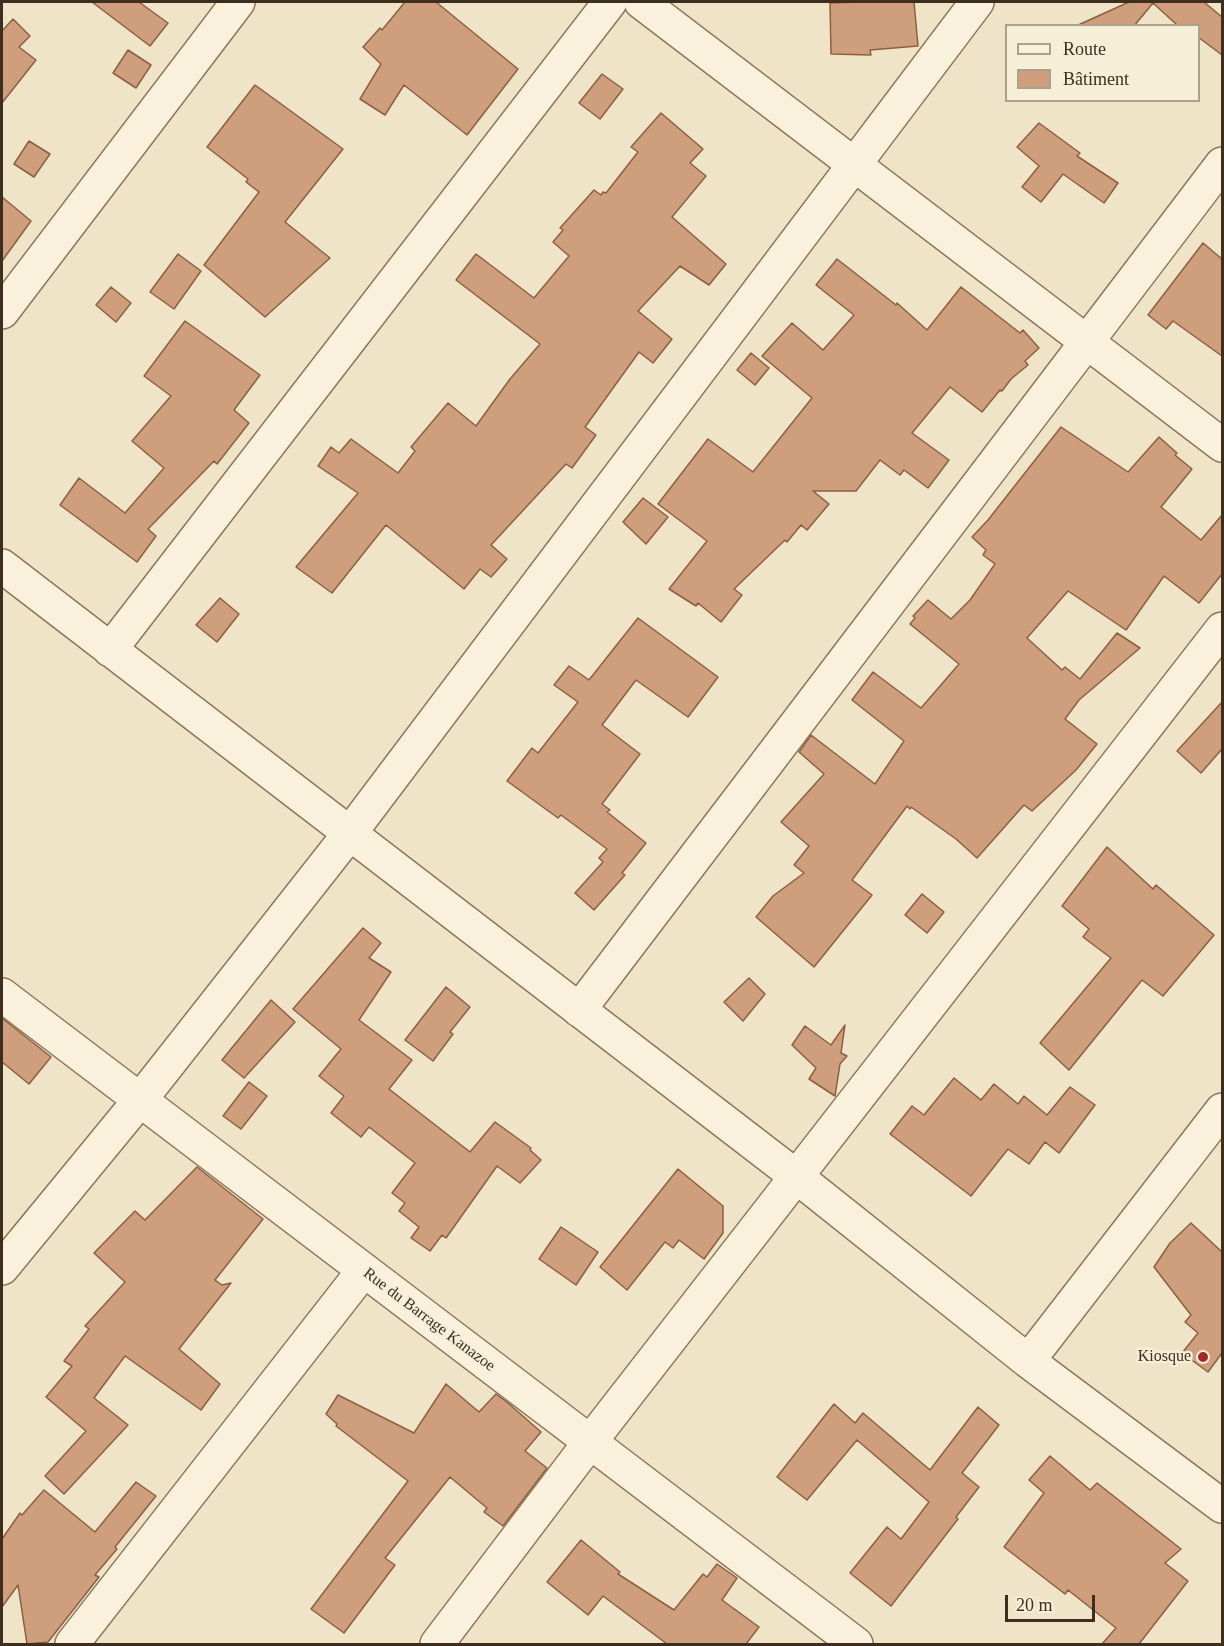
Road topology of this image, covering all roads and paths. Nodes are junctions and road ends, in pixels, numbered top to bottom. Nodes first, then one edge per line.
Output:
1 (238, 2) edge
2 (610, 2) edge
3 (641, 2) edge
4 (977, 2) edge
5 (1222, 164) edge
6 (856, 165) junction
7 (2, 312) edge
8 (1086, 340) junction
9 (1222, 445) edge
10 (2, 566) edge
11 (1222, 629) edge
12 (110, 650) junction
13 (350, 833) junction
14 (2, 995) edge
15 (579, 1010) junction
16 (140, 1100) junction
17 (1222, 1110) edge
18 (796, 1177) junction
19 (2, 1268) edge
20 (364, 1270) junction
21 (1028, 1361) junction
22 (590, 1442) junction
23 (1222, 1506) edge
24 (823, 1635) edge
25 (72, 1644) edge
26 (437, 1644) edge
27 (856, 1644) edge

1 - 7 street
2 - 12 street
3 - 6 street
4 - 6 street
5 - 8 street
6 - 8 street
6 - 13 street
8 - 9 street
8 - 15 street
10 - 12 street
11 - 18 street
12 - 13 street
13 - 15 street
13 - 16 street
14 - 16 street, Rue du Barrage Kanazoe
15 - 18 street
16 - 19 street
16 - 20 street, Rue du Barrage Kanazoe
17 - 21 street
18 - 21 street
18 - 22 street
20 - 22 street, Rue du Barrage Kanazoe
20 - 25 street
21 - 23 street
22 - 24 street, Rue du Barrage Kanazoe
22 - 26 street
24 - 27 street, Rue du Barrage Kanazoe

